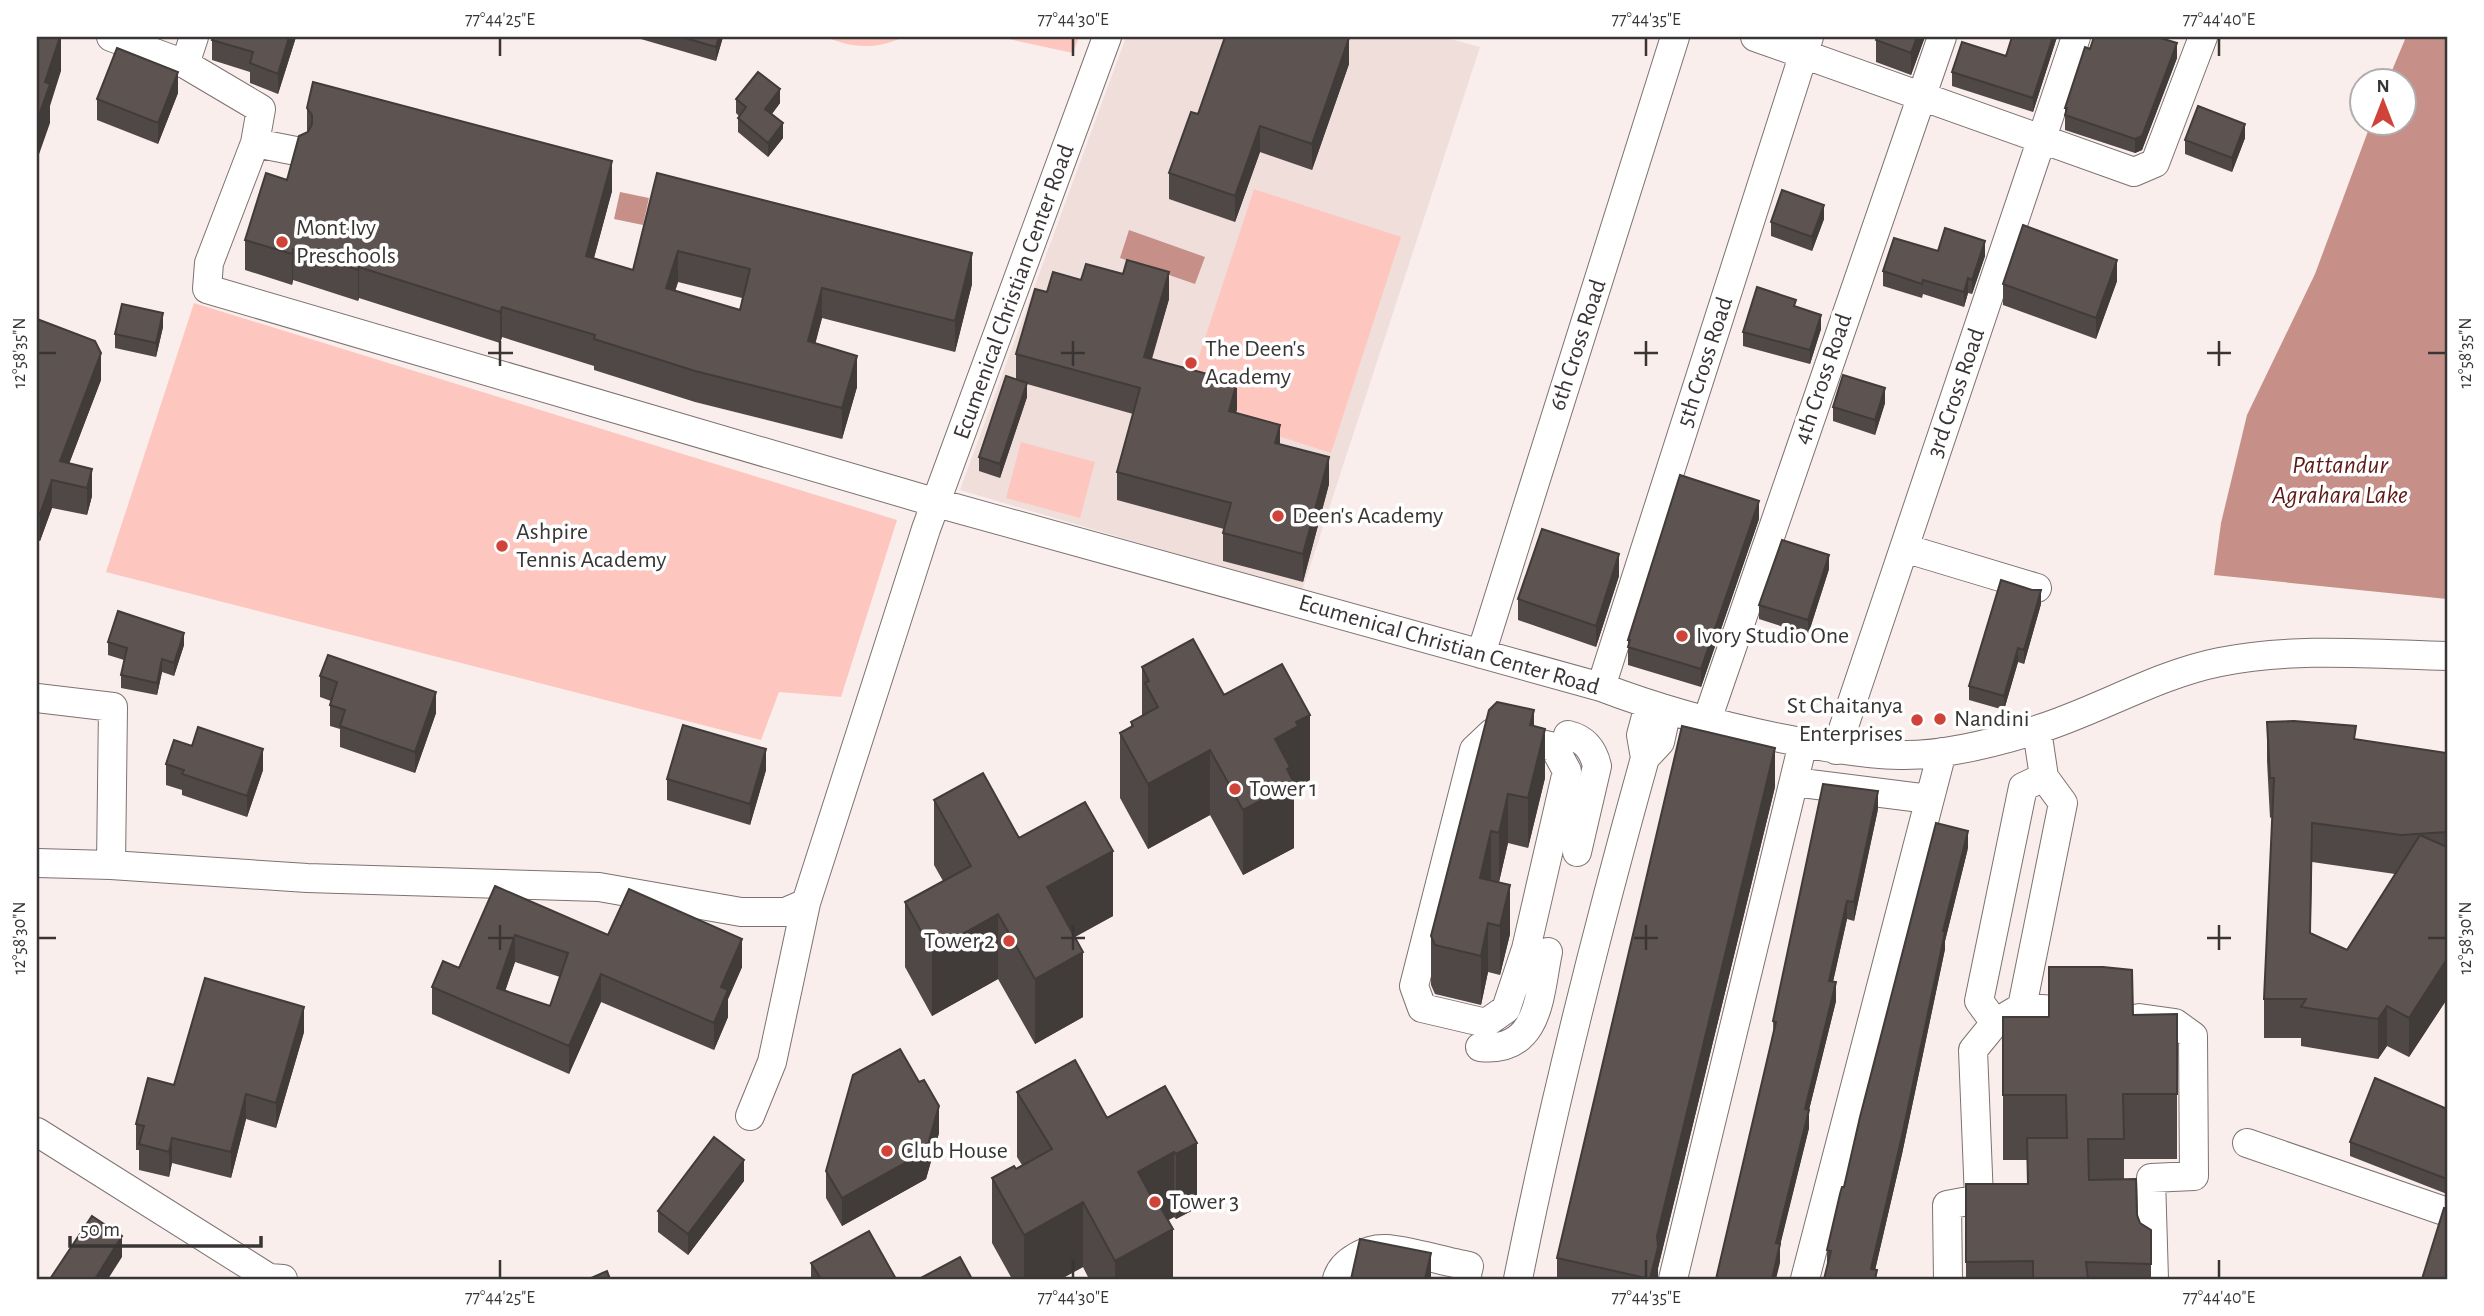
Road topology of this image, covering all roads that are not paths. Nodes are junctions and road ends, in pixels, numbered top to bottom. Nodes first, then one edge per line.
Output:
1 (111, 37) edge
2 (194, 37) edge
3 (1107, 37) edge
4 (1675, 37) edge
5 (1755, 37) edge
6 (1941, 37) edge
7 (2076, 37) edge
8 (2203, 37) edge
9 (1805, 46) edge
10 (185, 64) junction
11 (1919, 96) junction
12 (2041, 139) junction
13 (255, 143) junction
14 (296, 150) edge
15 (937, 503) junction
16 (1904, 548) junction
17 (2037, 588) edge
18 (1481, 654) junction
19 (2447, 656) edge
20 (1601, 687) junction
21 (37, 698) edge
22 (1658, 708) junction
23 (1706, 723) junction
24 (2036, 730) junction
25 (1568, 735) dead end
26 (1804, 743) junction
27 (1836, 750) junction
28 (1942, 752) junction
29 (2044, 777) junction
30 (1794, 782) junction
31 (1929, 799) junction
32 (1563, 849) junction
33 (1617, 861) junction
34 (37, 863) edge
35 (111, 865) junction
36 (806, 903) junction
37 (1537, 950) junction
38 (1592, 962) junction
39 (2022, 1007) junction
40 (1995, 1023) junction
41 (1480, 1046) dead end
42 (750, 1116) dead end
43 (37, 1132) edge
44 (2247, 1143) dead end
45 (2447, 1212) edge
46 (1409, 1242) dead end
47 (1467, 1273) edge
48 (282, 1279) edge
49 (1337, 1279) edge
50 (1518, 1279) edge
51 (1673, 1279) edge
52 (1805, 1279) edge
53 (1948, 1279) edge
54 (2154, 1279) edge

1 - 10 street
2 - 10 street
3 - 15 street, Ecumenical Christian Center Road
4 - 18 street, 6th Cross Road
5 - 9 street
6 - 11 street, 4th Cross Road
7 - 12 street, 3rd Cross Road
8 - 12 street
9 - 11 street
9 - 20 street, 5th Cross Road
10 - 13 street
11 - 12 street
11 - 23 street, 4th Cross Road
12 - 16 street, 3rd Cross Road
13 - 14 street
13 - 15 street
15 - 18 street, Ecumenical Christian Center Road
15 - 36 street
16 - 17 street
16 - 27 street, 3rd Cross Road
18 - 20 street, Ecumenical Christian Center Road
19 - 24 street, Ecumenical Christian Center Road
20 - 22 street, Ecumenical Christian Center Road
21 - 35 street
22 - 23 street, Ecumenical Christian Center Road
22 - 33 street
23 - 26 street, Ecumenical Christian Center Road
24 - 28 street, Ecumenical Christian Center Road
24 - 29 street
25 - 32 street
26 - 27 street, Ecumenical Christian Center Road
26 - 30 street
27 - 28 street, Ecumenical Christian Center Road
28 - 31 street
29 - 39 street
29 - 40 street
30 - 31 street
30 - 51 street
31 - 52 street
32 - 33 street
32 - 37 street
32 - 37 street
33 - 38 street
34 - 35 street
35 - 36 street
36 - 42 street
37 - 38 street
37 - 41 street
38 - 50 street
39 - 40 street
39 - 54 street
40 - 53 street
43 - 48 street
44 - 45 street
46 - 47 street
47 - 49 street

